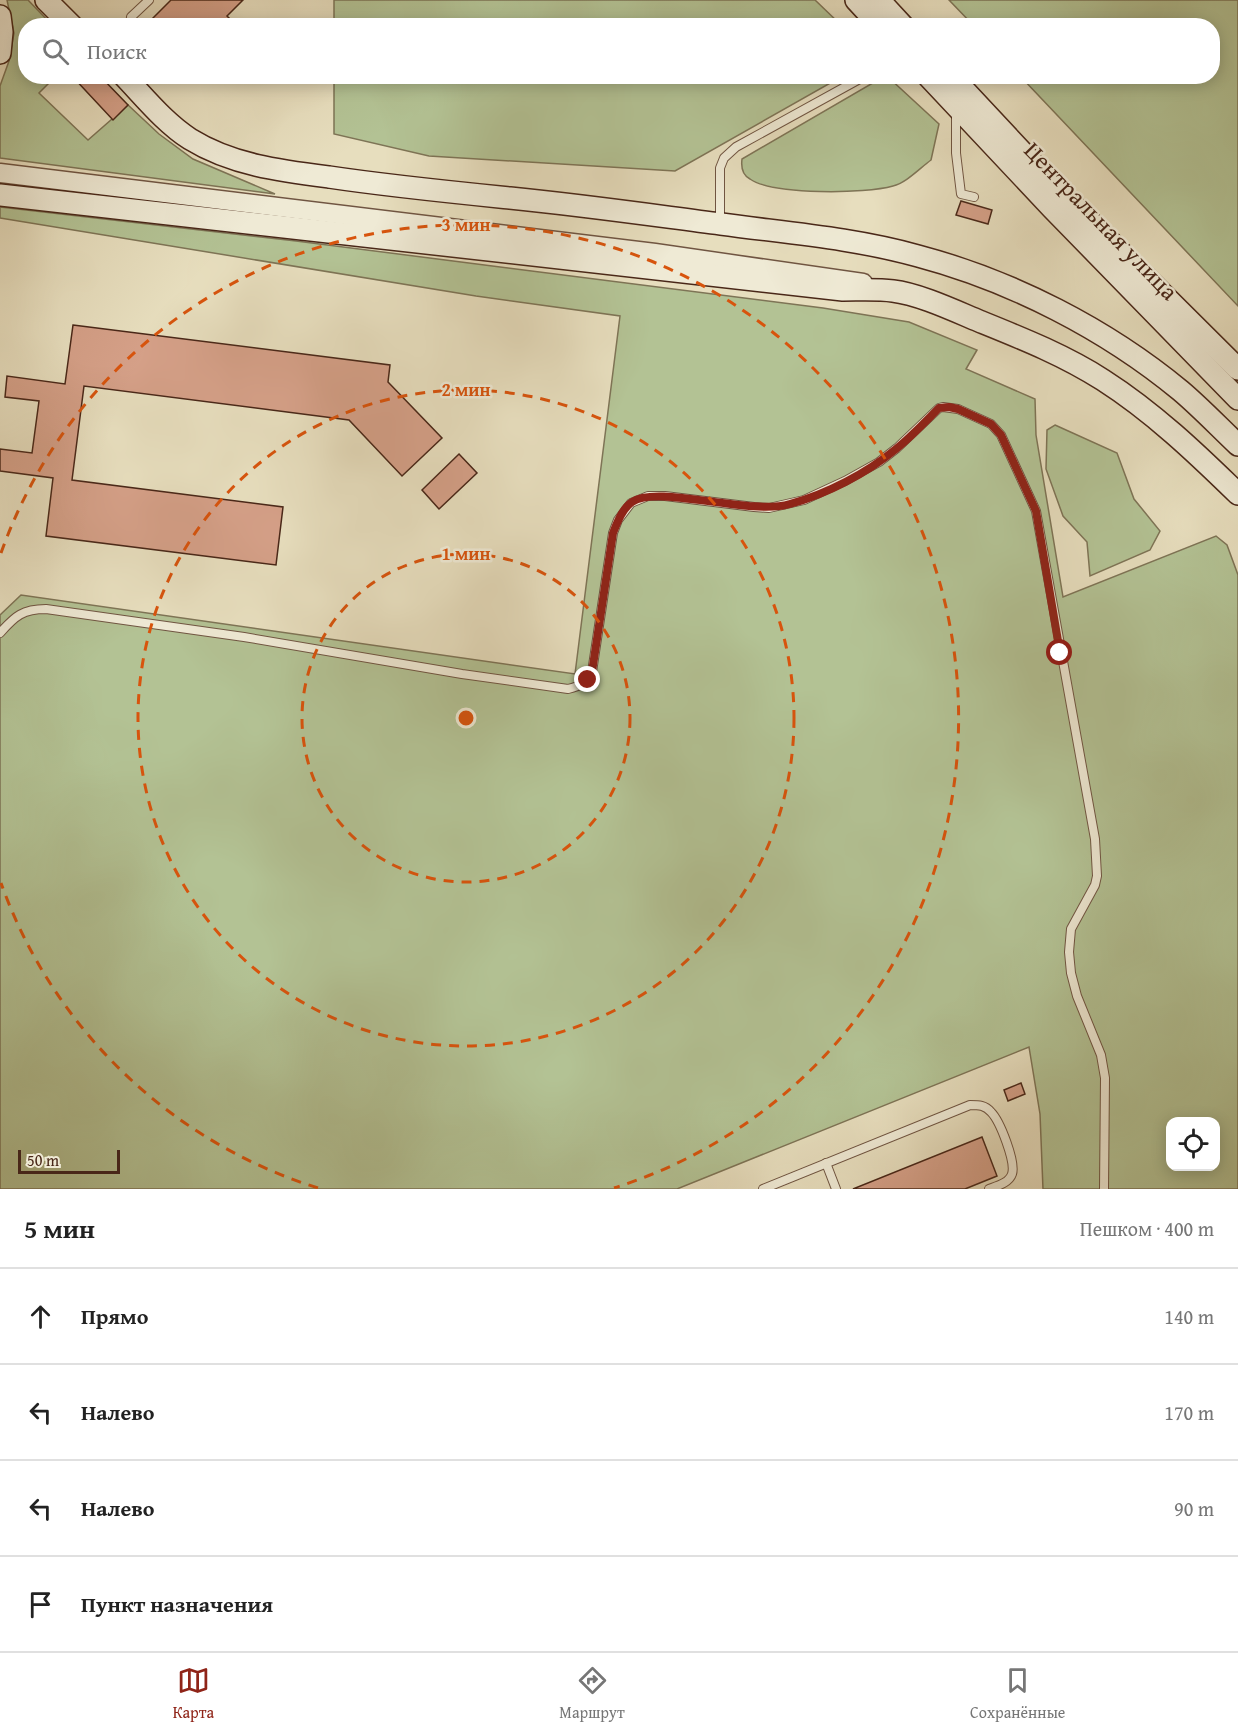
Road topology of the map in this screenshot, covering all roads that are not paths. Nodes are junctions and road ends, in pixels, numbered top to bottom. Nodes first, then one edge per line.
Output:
1 (46, 0) edge
2 (149, 0) edge
3 (856, 0) edge
4 (879, 0) edge
5 (0, 16) edge
6 (64, 18) edge
7 (131, 18) edge
8 (873, 18) edge
9 (896, 18) edge
10 (0, 52) edge
11 (132, 84) edge
12 (850, 84) edge
13 (935, 84) edge
14 (958, 84) edge
15 (956, 106) junction
16 (0, 173) edge
17 (0, 195) edge
18 (974, 198) dead end
19 (720, 224) junction
20 (894, 291) junction
21 (1238, 369) edge
22 (1238, 399) edge
23 (1238, 446) edge
24 (1238, 494) edge
25 (0, 633) edge
26 (826, 1163) junction
27 (763, 1189) edge
28 (836, 1189) edge
29 (989, 1189) edge
30 (1104, 1189) edge

1 - 6 main road
2 - 7 lane
3 - 8 main road
4 - 9 main road
5 - 10 main road
11 - 19 main road
12 - 19 lane
13 - 15 main road, Центральная улица
14 - 21 main road, Центральная улица
15 - 18 lane
15 - 22 main road, Центральная улица
16 - 20 street
17 - 20 main road
19 - 23 main road
20 - 24 main road
25 - 30 lane
26 - 27 lane
26 - 28 lane
26 - 29 lane

